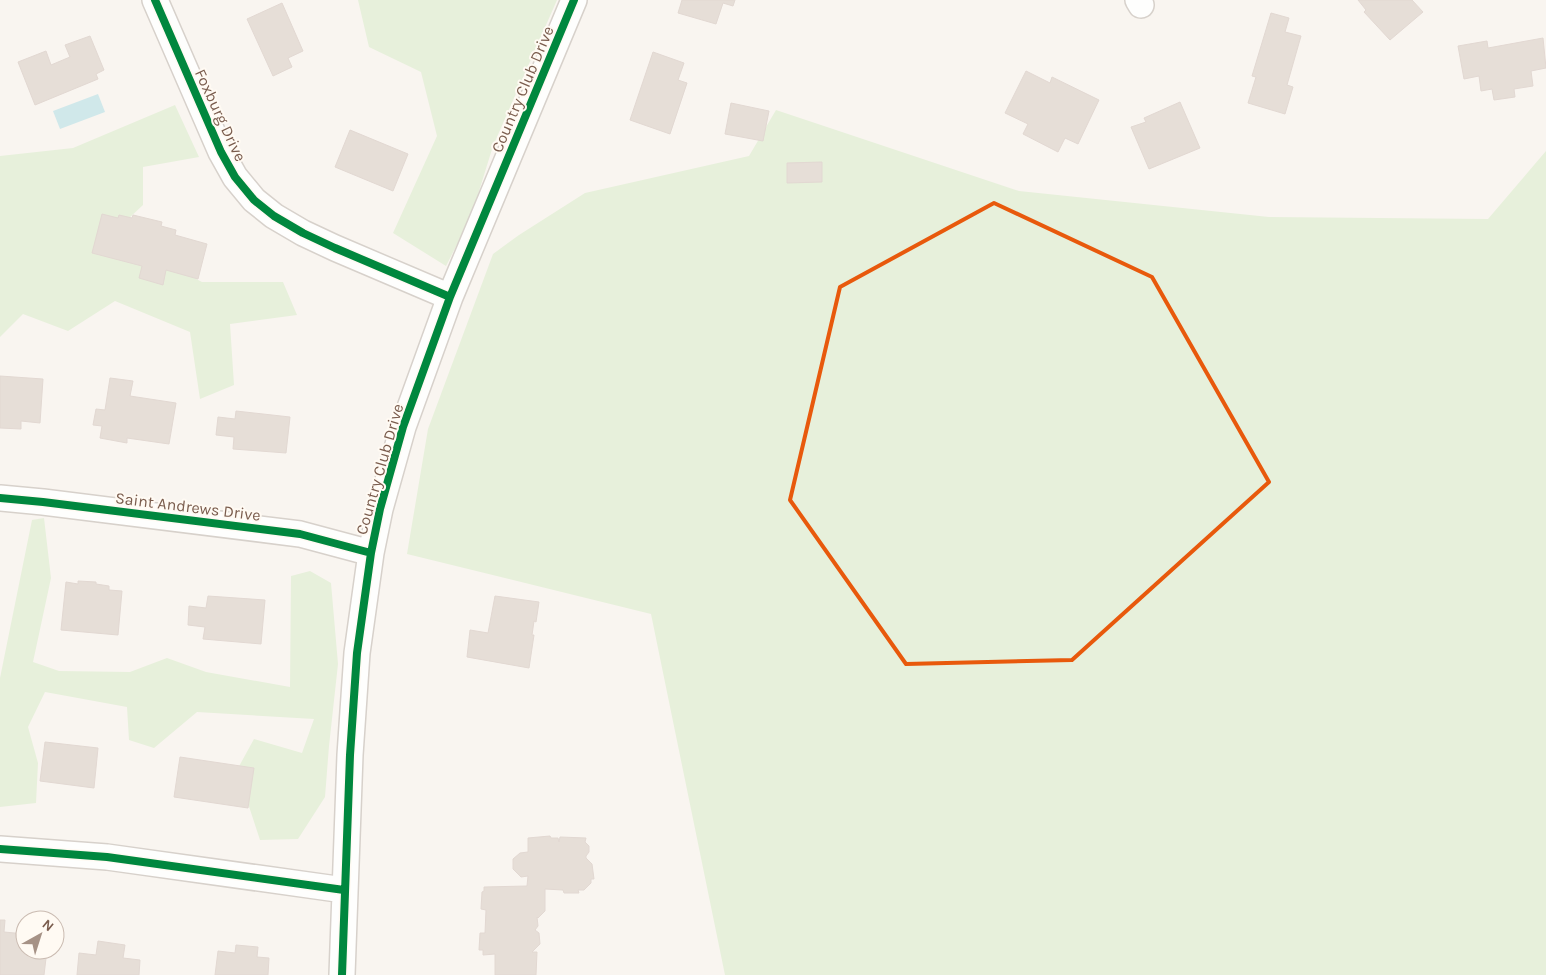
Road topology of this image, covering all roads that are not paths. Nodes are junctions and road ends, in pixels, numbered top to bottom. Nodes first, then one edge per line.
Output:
1 (155, 0) edge
2 (574, 0) edge
3 (450, 296) junction
4 (0, 498) edge
5 (371, 553) junction
6 (0, 849) edge
7 (344, 890) junction
8 (342, 975) edge

1 - 3 street, Foxburg Drive
2 - 3 street, Country Club Drive
3 - 5 street, Country Club Drive
4 - 5 street, Saint Andrews Drive
5 - 7 street, Country Club Drive
6 - 7 street
7 - 8 street, Country Club Drive

